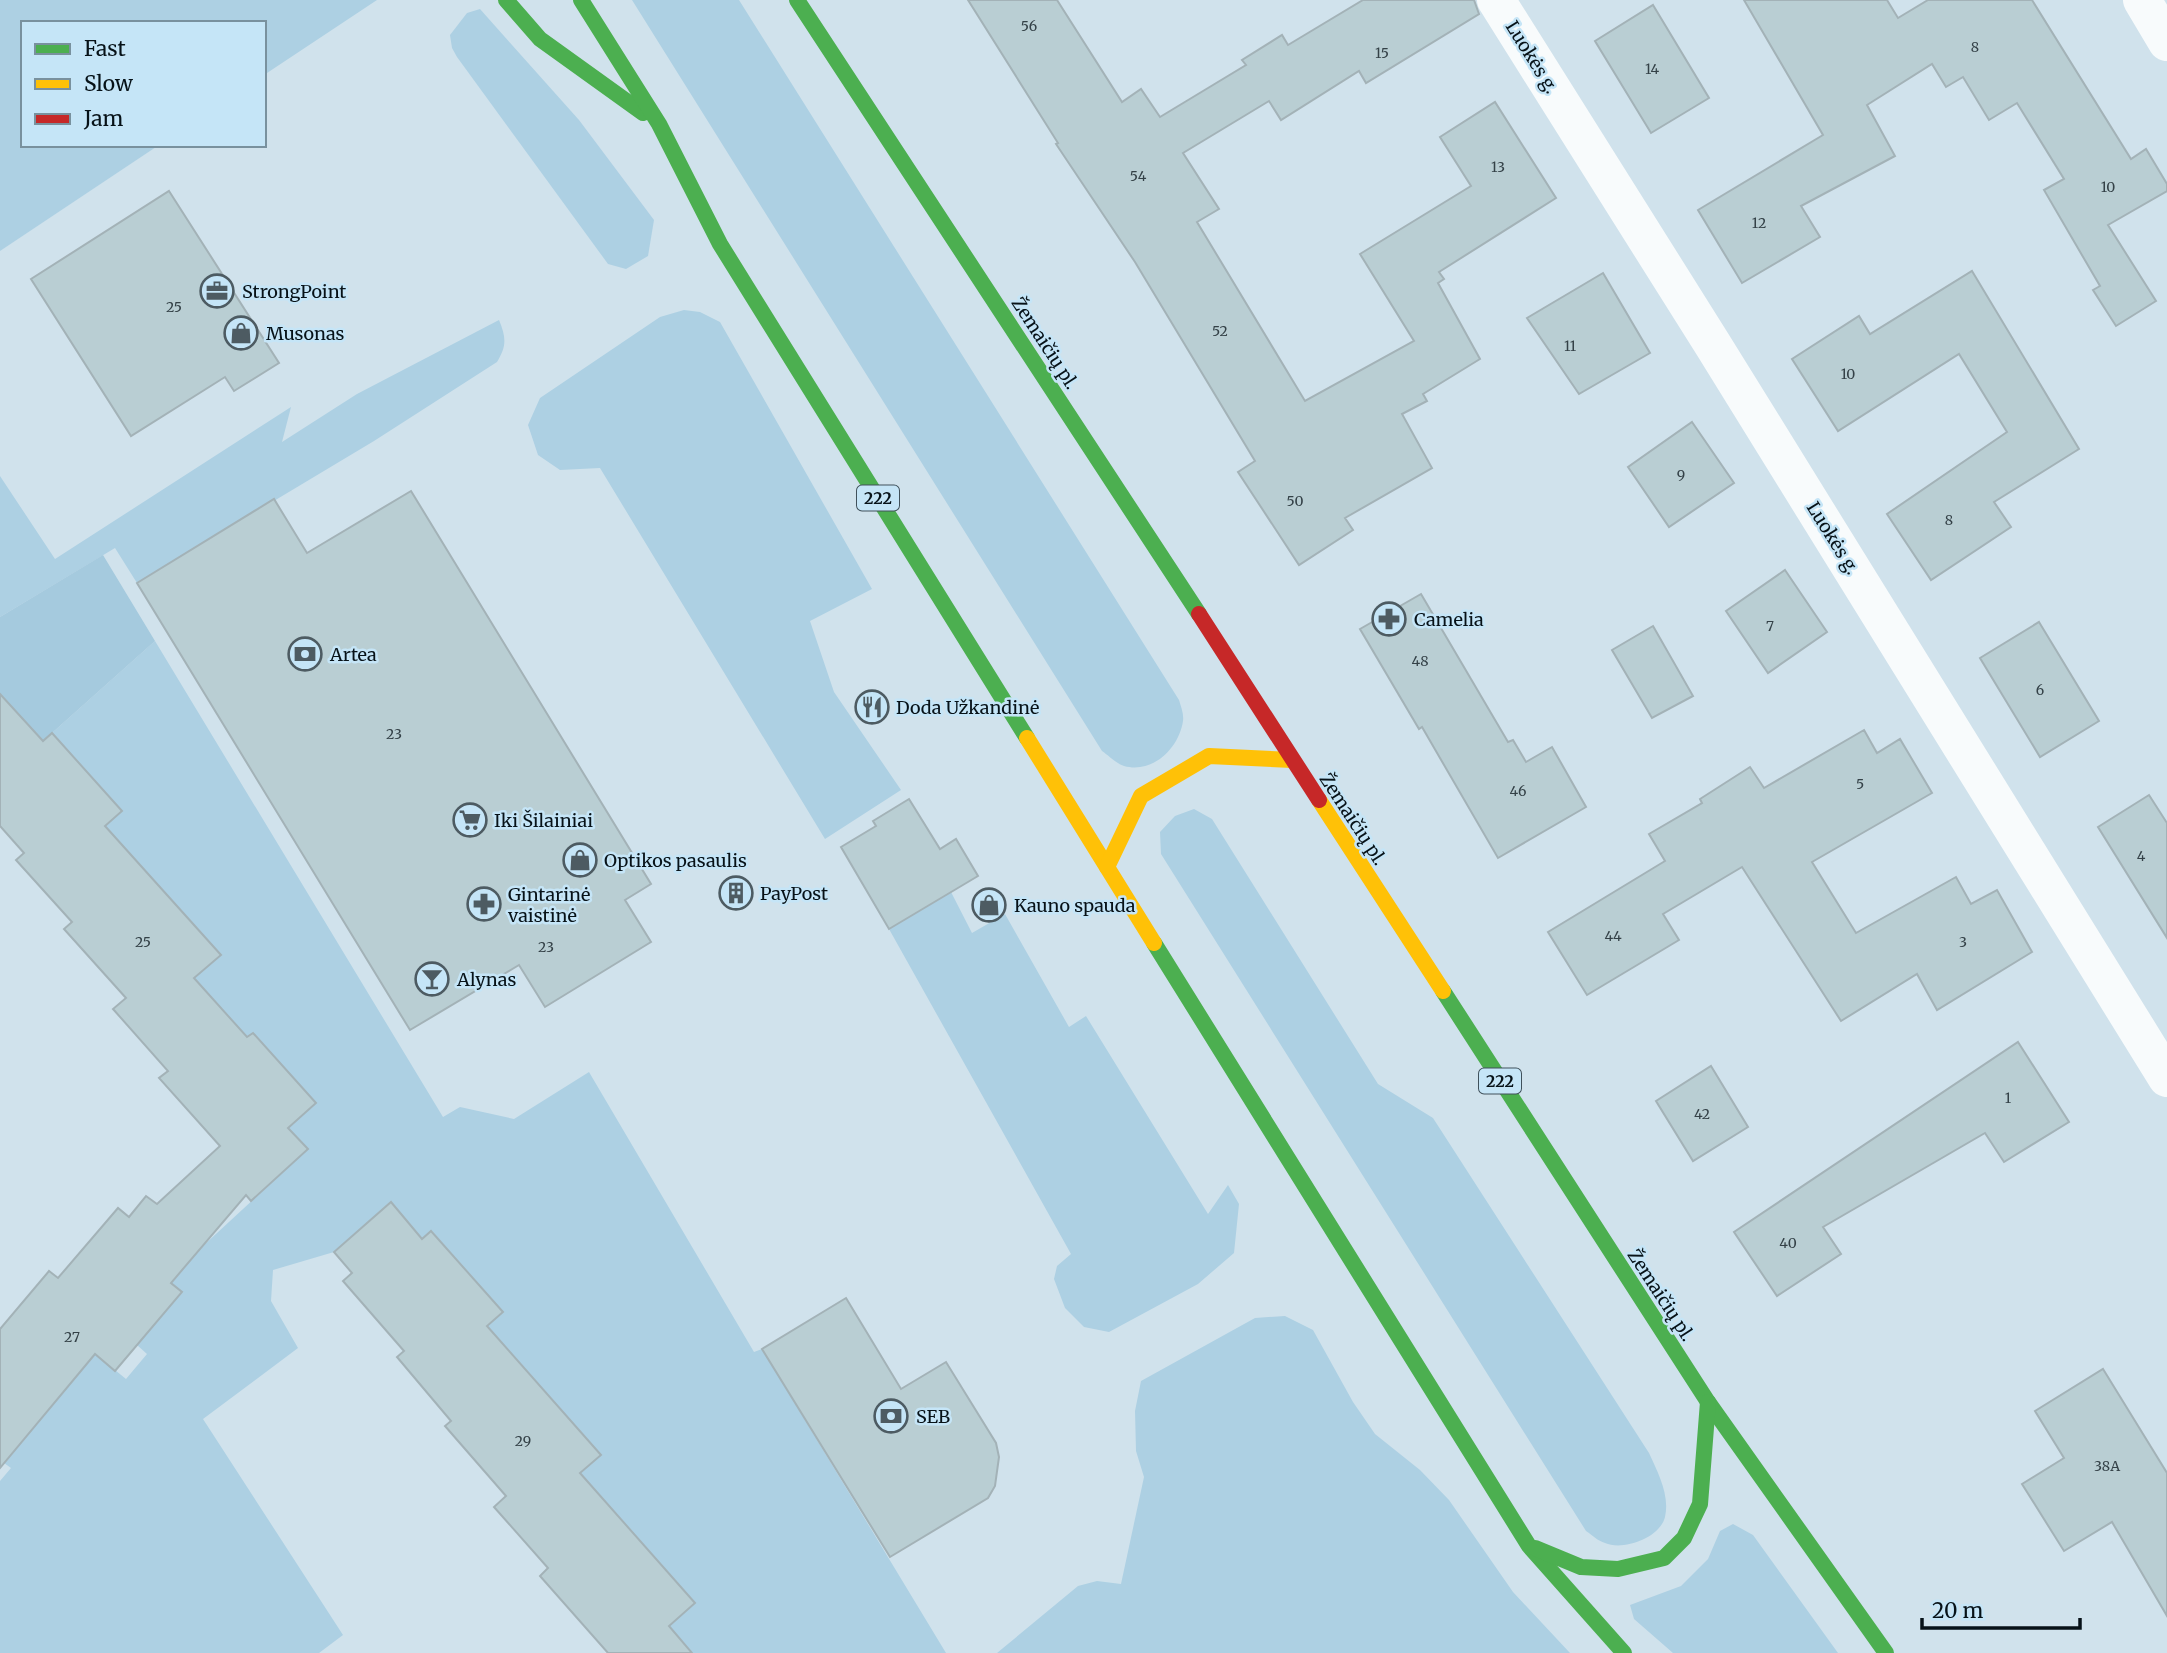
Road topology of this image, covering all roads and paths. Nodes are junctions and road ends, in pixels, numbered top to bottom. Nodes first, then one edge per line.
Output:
1 (506, 0) edge
2 (581, 0) edge
3 (797, 0) edge
4 (1496, 0) edge
5 (2142, 0) edge
6 (826, 13) dead end
7 (2167, 42) edge
8 (849, 79) junction
9 (659, 124) junction
10 (1292, 760) junction
11 (1107, 867) junction
12 (2167, 1078) edge
13 (1707, 1402) junction
14 (1529, 1546) junction
15 (1624, 1653) edge
16 (1886, 1653) edge

1 - 9 main road
2 - 9 main road, 222
3 - 8 main road, Žemaičių pl. / 222
4 - 12 street, Luokės g.
5 - 7 street
6 - 8 main road
8 - 10 main road, Žemaičių pl. / 222
9 - 11 main road, 222
10 - 11 main road
10 - 13 main road, Žemaičių pl. / 222
11 - 14 main road, 222
13 - 14 main road
13 - 16 main road, Žemaičių pl. / 222
14 - 15 main road, 222

